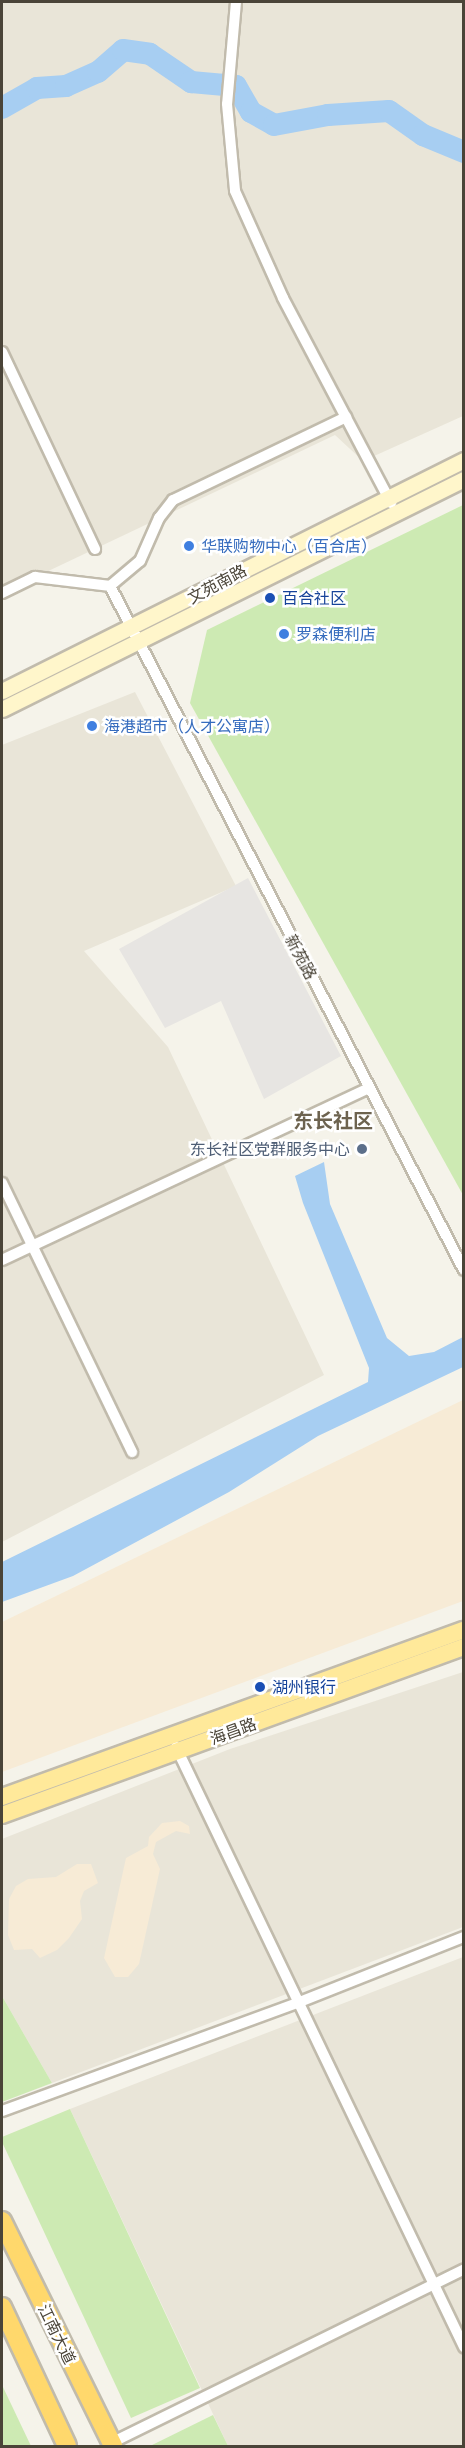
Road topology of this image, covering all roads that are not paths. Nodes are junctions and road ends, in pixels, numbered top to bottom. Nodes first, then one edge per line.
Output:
1 (236, 2) edge
2 (2, 352) edge
3 (346, 417) junction
4 (464, 460) edge
5 (464, 479) edge
6 (387, 496) junction
7 (395, 511) junction
8 (95, 549) dead end
9 (110, 586) junction
10 (2, 593) edge
11 (130, 630) junction
12 (138, 645) junction
13 (2, 691) edge
14 (2, 709) edge
15 (369, 1088) junction
16 (2, 1183) edge
17 (31, 1245) junction
18 (2, 1260) edge
19 (464, 1270) edge
20 (132, 1452) dead end
21 (464, 1630) edge
22 (464, 1647) edge
23 (171, 1736) junction
24 (178, 1752) junction
25 (2, 1797) edge
26 (2, 1815) edge
27 (464, 1937) edge
28 (297, 2003) junction
29 (2, 2111) edge
30 (2, 2221) edge
31 (464, 2269) edge
32 (433, 2284) junction
33 (2, 2307) edge
34 (464, 2347) edge
35 (110, 2445) edge
36 (67, 2446) edge

1 - 3 street
2 - 8 street
3 - 6 street
3 - 9 street
4 - 6 main road, 文苑南路
5 - 7 main road, 文苑南路
6 - 7 street
6 - 11 main road, 文苑南路
7 - 12 main road, 文苑南路
9 - 10 street
9 - 11 street, 新苑路
11 - 12 street, 新苑路
11 - 13 main road, 文苑南路
12 - 14 main road, 文苑南路
12 - 15 street, 新苑路
15 - 17 street
15 - 19 street, 新苑路
16 - 17 street
17 - 18 street
17 - 20 street
21 - 23 main road, 海昌路
22 - 24 main road, 海昌路
23 - 24 street
23 - 25 main road, 海昌路
24 - 26 main road, 海昌路
24 - 28 street
27 - 28 street
28 - 29 street
28 - 32 street
30 - 35 highway, 江南大道
31 - 32 street
32 - 34 street
32 - 35 street
33 - 36 highway

